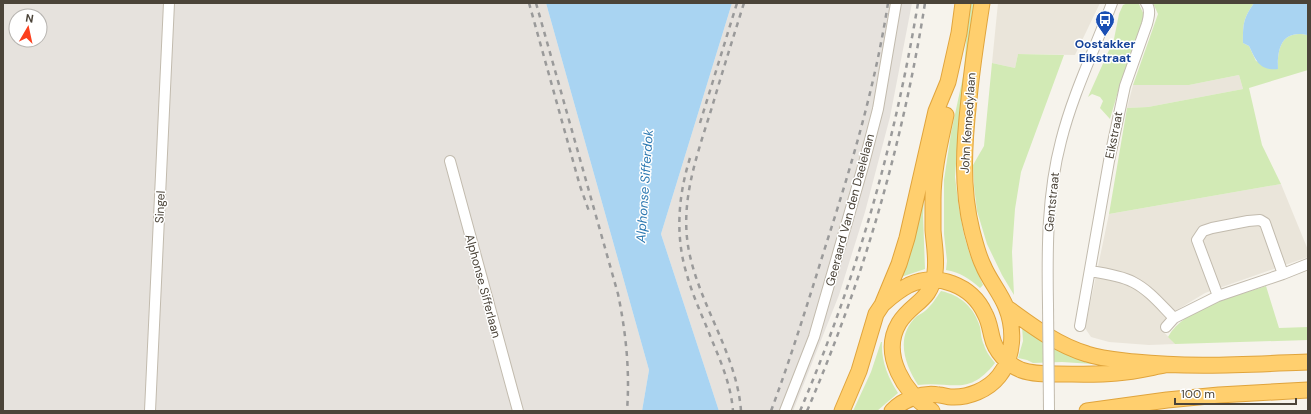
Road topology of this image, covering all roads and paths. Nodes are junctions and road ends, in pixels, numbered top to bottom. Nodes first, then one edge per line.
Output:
1 (169, 3) edge
2 (896, 3) edge
3 (963, 3) edge
4 (982, 3) edge
5 (1112, 3) edge
6 (1146, 3) edge
7 (948, 82) junction
8 (450, 161) dead end
9 (1308, 264) edge
10 (1090, 271) junction
11 (1283, 274) junction
12 (934, 280) junction
13 (1218, 296) junction
14 (882, 305) junction
15 (1006, 307) junction
16 (1174, 318) junction
17 (1080, 326) dead end
18 (1166, 327) dead end
19 (1008, 362) junction
20 (1308, 362) edge
21 (1165, 365) junction
22 (1308, 390) edge
23 (914, 397) junction
24 (150, 411) edge
25 (518, 411) edge
26 (786, 411) edge
27 (842, 411) edge
28 (892, 411) edge
29 (932, 411) edge
30 (1049, 411) edge
31 (1087, 411) edge

1 - 24 street, Singel
2 - 26 street, Geeraard Van den Daelelaan
3 - 7 highway, John Kennedylaan
4 - 15 highway, John Kennedylaan
5 - 30 street, Gentstraat, bridge
6 - 10 street, Eikstraat
7 - 12 highway
7 - 14 highway, John Kennedylaan
8 - 25 street, Alphonse Sifferlaan
9 - 11 street
10 - 16 street
10 - 17 street, Eikstraat
11 - 13 street
11 - 13 street
12 - 14 highway, John Kennedylaan
12 - 19 highway, John Kennedylaan
12 - 23 highway
13 - 16 street
14 - 27 highway, John Kennedylaan
15 - 19 highway, John Kennedylaan
15 - 21 highway, John Kennedylaan
16 - 18 street
19 - 21 highway, John Kennedylaan
19 - 23 highway, John Kennedylaan
20 - 21 highway
22 - 31 highway
23 - 28 highway, John Kennedylaan
23 - 29 highway

